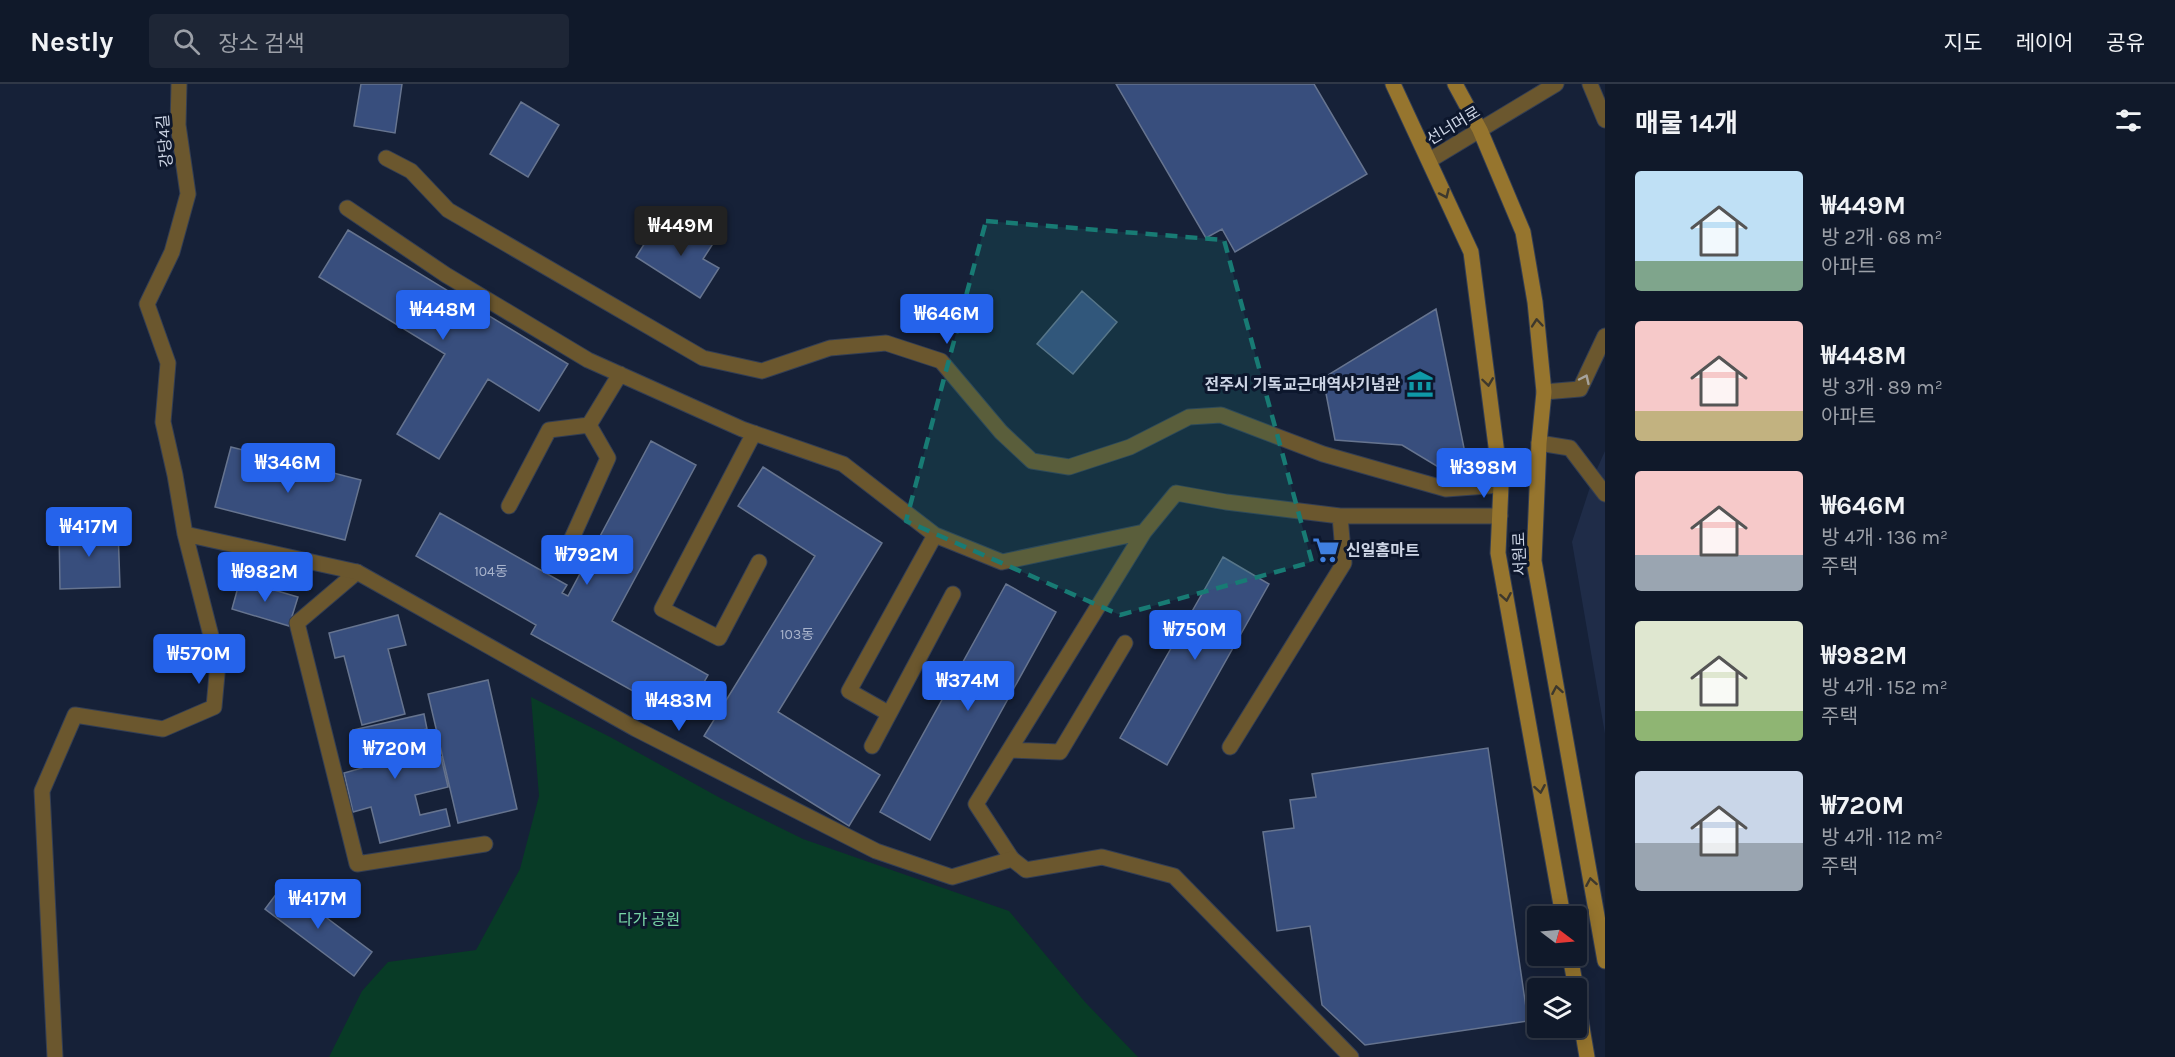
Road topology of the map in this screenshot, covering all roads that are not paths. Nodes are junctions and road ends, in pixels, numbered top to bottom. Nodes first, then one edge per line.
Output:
1 (179, 84) edge
2 (1393, 84) edge
3 (1455, 84) edge
4 (1556, 84) edge
5 (1590, 84) edge
6 (1605, 120) edge
7 (1480, 130) junction
8 (386, 158) dead end
9 (1430, 160) junction
10 (347, 208) dead end
11 (1605, 336) edge
12 (620, 374) junction
13 (1544, 392) junction
14 (589, 425) junction
15 (754, 433) junction
16 (1539, 444) junction
17 (1501, 485) junction
18 (1605, 494) edge
19 (509, 506) dead end
20 (1340, 516) junction
21 (1500, 516) junction
22 (1144, 532) junction
23 (185, 534) junction
24 (935, 535) junction
25 (564, 556) dead end
26 (759, 562) dead end
27 (357, 572) junction
28 (953, 594) dead end
29 (1125, 643) dead end
30 (888, 713) junction
31 (872, 746) dead end
32 (1230, 747) dead end
33 (1010, 750) junction
34 (485, 844) dead end
35 (1012, 859) junction
36 (1561, 906) edge
37 (1605, 961) edge
38 (1584, 1038) edge
39 (56, 1057) edge
40 (1351, 1057) edge
41 (1587, 1057) edge

1 - 23 street, 강당4길
2 - 9 street, 서원로
3 - 7 street, 서원로
4 - 7 street, 선너머로
5 - 6 street
7 - 9 street, 선너머로
13 -> 7 street, 서원로
8 - 17 street
9 -> 17 street, 서원로
10 - 12 street
13 -> 11 street
12 - 14 street
12 - 15 street
13 - 16 street, 서원로
14 - 19 street
14 - 25 street
15 - 24 street
15 - 26 street
16 - 18 street
37 -> 16 street, 서원로
17 - 21 street, 서원로
20 - 21 street
20 - 22 street
20 - 32 street
21 -> 36 street, 서원로
22 - 24 street
22 - 33 street
23 - 27 street
23 - 39 street
24 - 30 street
27 - 34 street
27 - 35 street
28 - 30 street
29 - 33 street
30 - 31 street
33 - 35 street
35 - 40 street
38 - 41 street

